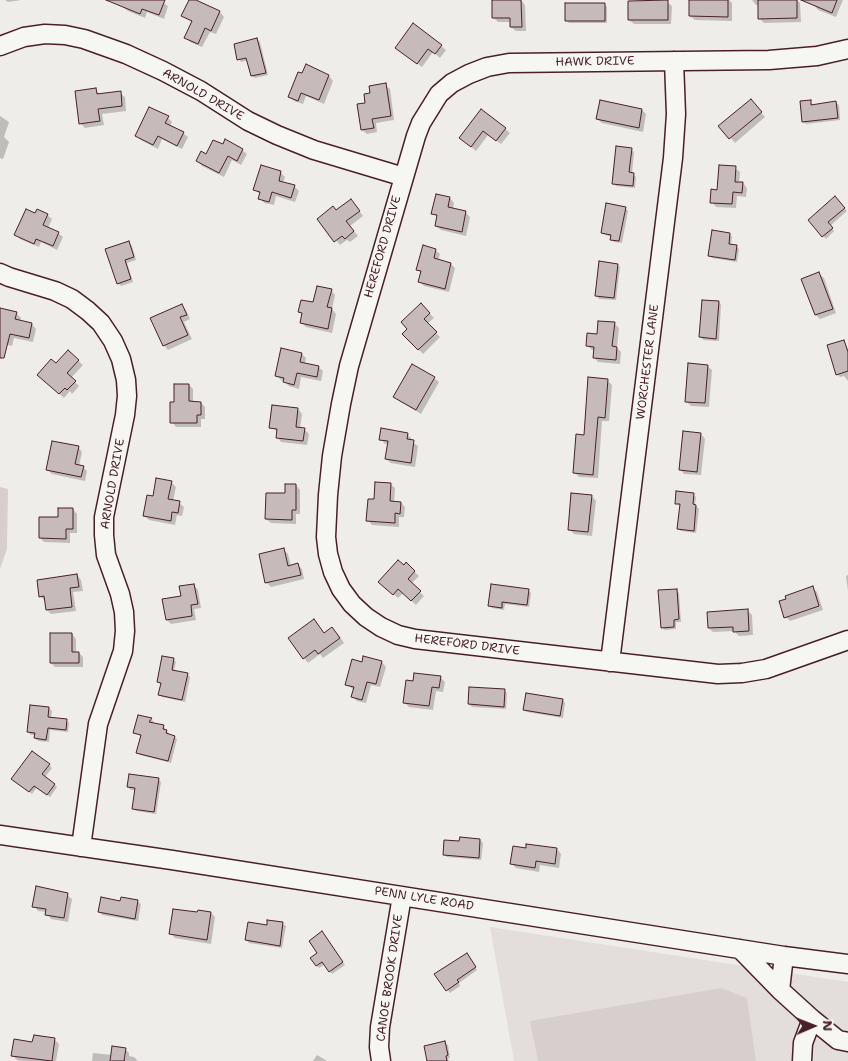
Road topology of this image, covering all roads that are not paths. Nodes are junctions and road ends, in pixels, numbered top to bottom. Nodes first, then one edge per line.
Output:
1 (0, 46) edge
2 (848, 48) edge
3 (674, 61) junction
4 (404, 177) junction
5 (0, 273) edge
6 (848, 640) edge
7 (610, 662) junction
8 (0, 835) edge
9 (81, 847) junction
10 (402, 896) junction
11 (740, 949) junction
12 (784, 956) junction
13 (848, 964) edge
14 (780, 990) junction
15 (812, 1019) junction
16 (848, 1042) edge
17 (381, 1061) edge
18 (802, 1061) edge

1 - 4 street, ARNOLD DRIVE
2 - 3 street, HAWK DRIVE
3 - 4 street, HAWK DRIVE
3 - 7 street, WORCHESTER LANE
4 - 7 street, HEREFORD DRIVE
5 - 9 street, ARNOLD DRIVE
6 - 7 street, HEREFORD DRIVE
8 - 9 street, PENN LYLE ROAD
9 - 10 street, PENN LYLE ROAD
10 - 11 street, PENN LYLE ROAD
10 - 17 street, CANOE BROOK DRIVE
11 - 12 street, PENN LYLE ROAD
11 - 14 street
12 - 13 street, PENN LYLE ROAD
12 - 14 street
14 - 15 street
15 - 16 street
15 - 18 street

